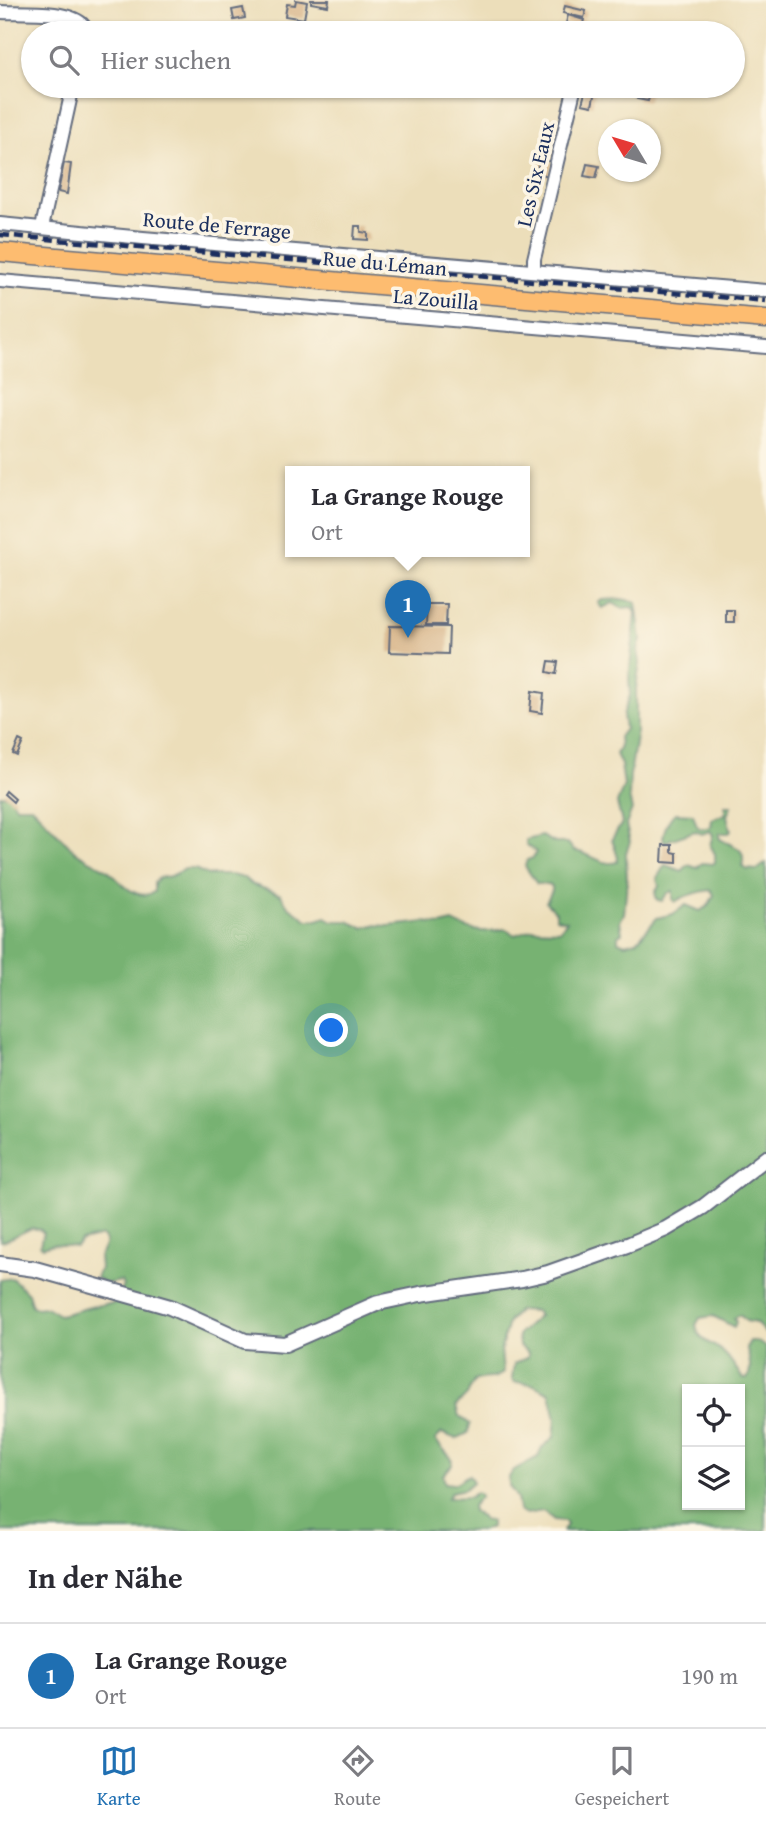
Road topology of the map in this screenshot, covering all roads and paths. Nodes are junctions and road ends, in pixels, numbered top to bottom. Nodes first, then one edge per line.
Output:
1 (0, 12) edge
2 (79, 21) edge
3 (71, 98) edge
4 (572, 98) edge
5 (0, 224) edge
6 (42, 227) junction
7 (0, 252) edge
8 (534, 271) junction
9 (0, 281) edge
10 (766, 291) edge
11 (766, 319) edge
12 (766, 346) edge
13 (766, 1158) edge
14 (0, 1264) edge

1 - 2 street
3 - 6 street
4 - 8 street, Les Six Eaux
5 - 6 street, Route de Ferrage
6 - 8 street, Route de Ferrage
7 - 11 main road, Rue du Léman
8 - 10 street, Route de Ferrage
9 - 12 street, La Zouilla
13 - 14 street

